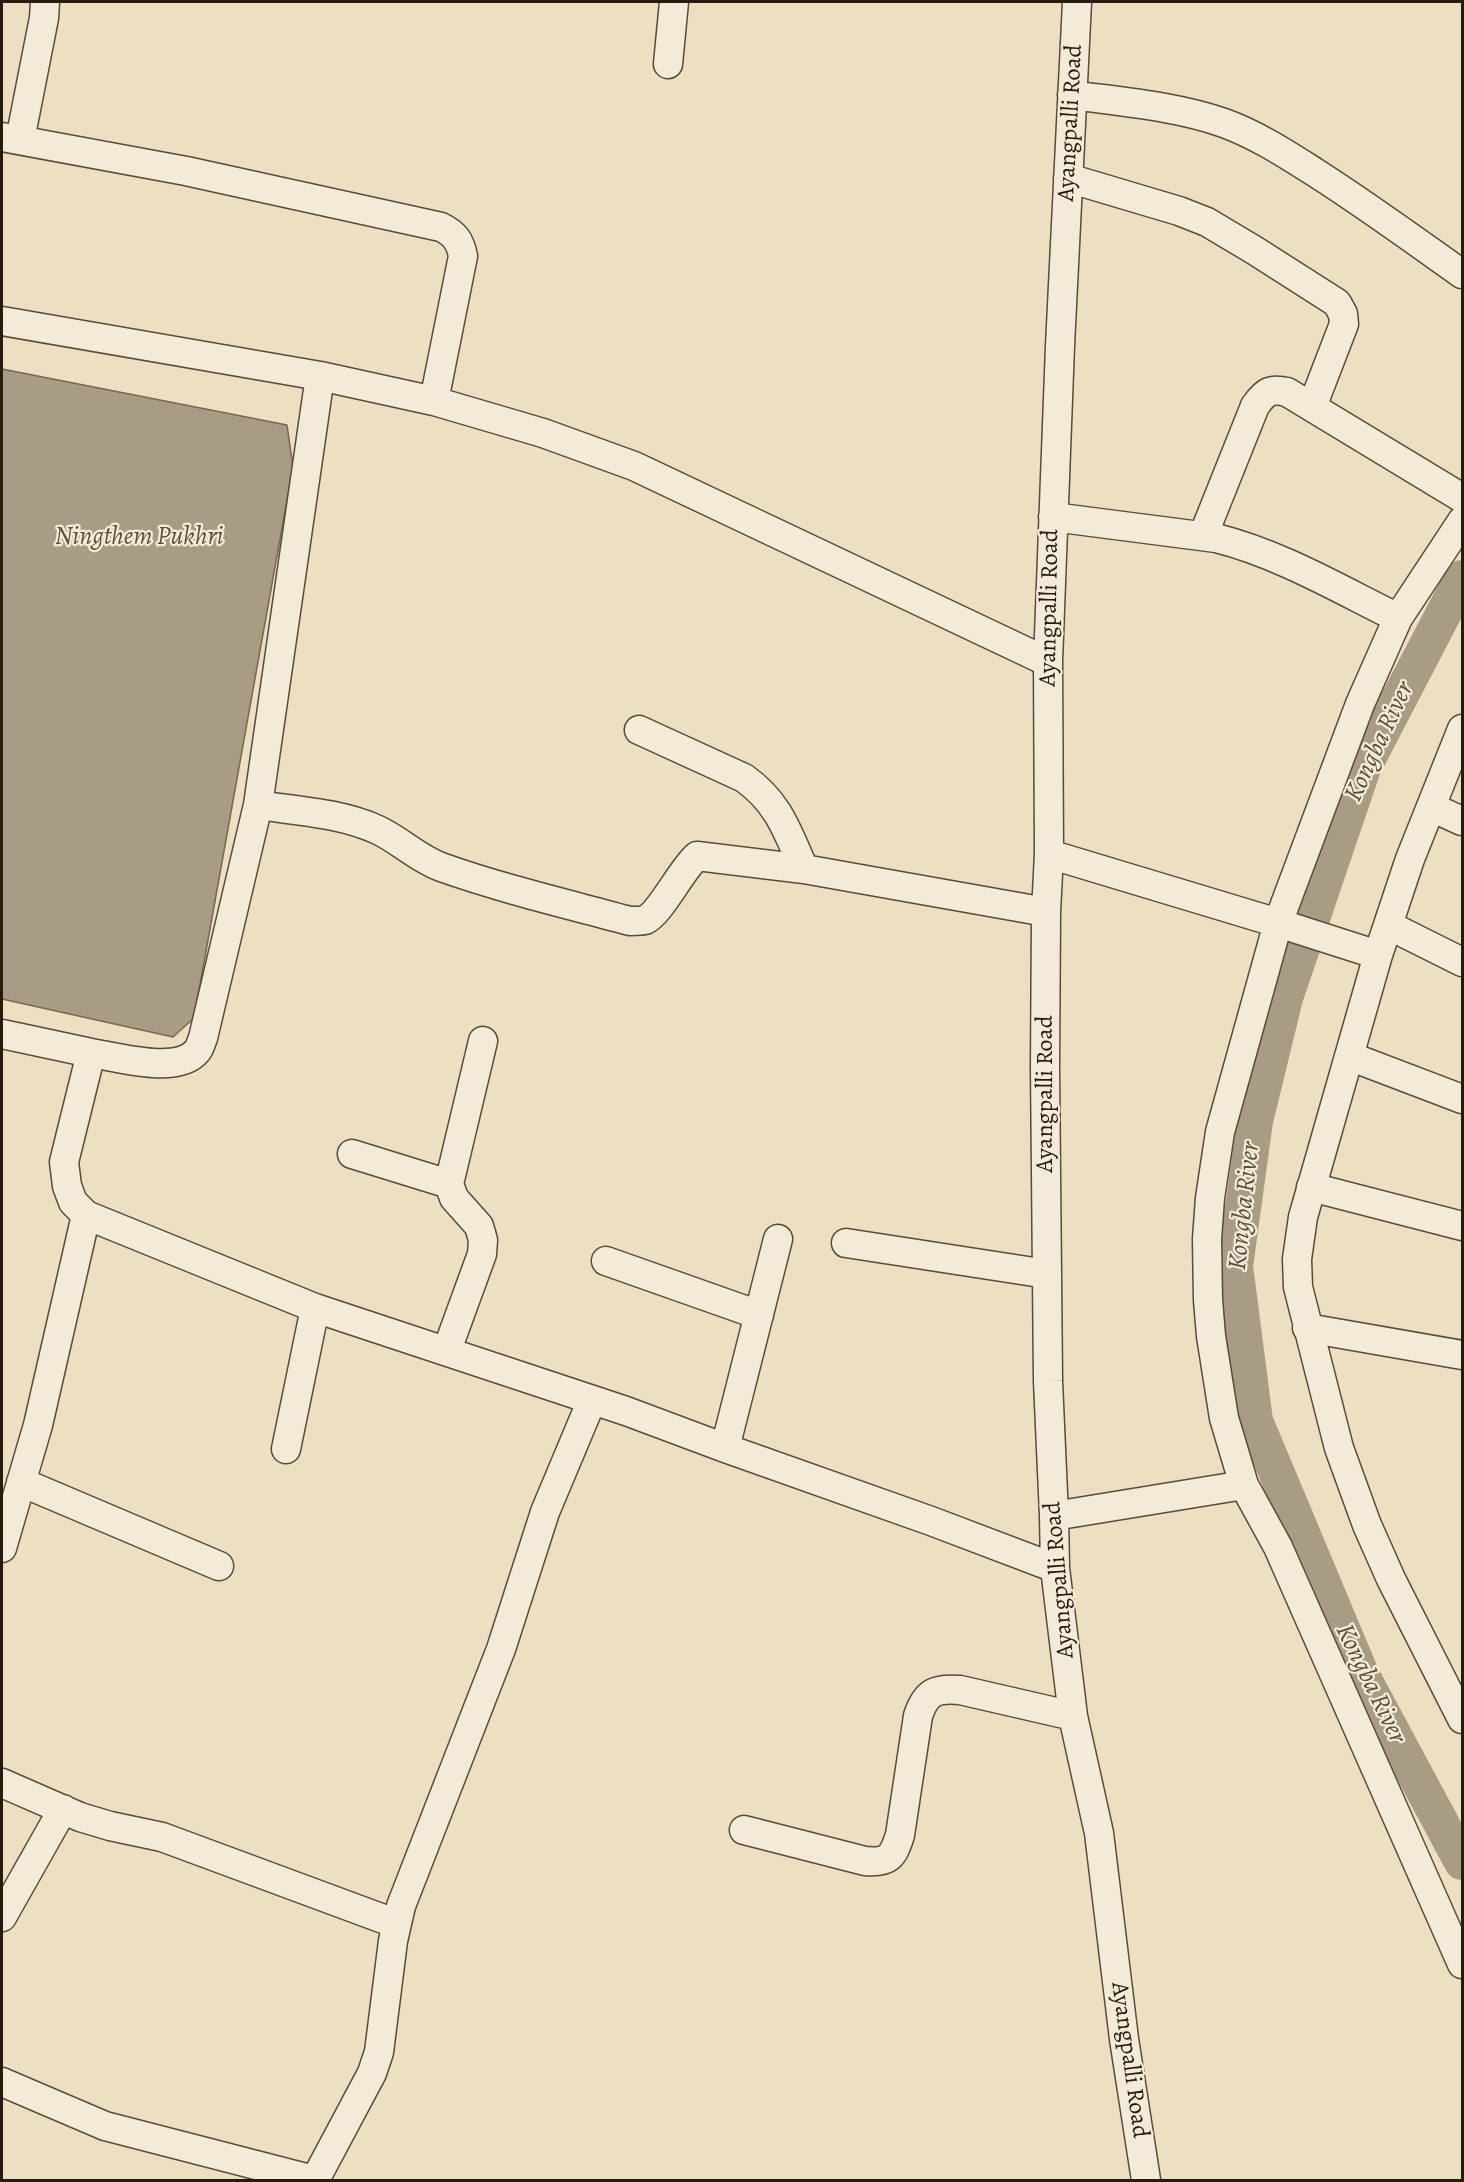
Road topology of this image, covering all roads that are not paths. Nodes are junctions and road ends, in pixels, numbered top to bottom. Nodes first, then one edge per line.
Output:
1 (45, 2) edge
2 (674, 2) edge
3 (1077, 2) edge
4 (668, 64) dead end
5 (1072, 95) junction
6 (11, 139) edge
7 (1068, 178) junction
8 (1462, 274) edge
9 (2, 321) edge
10 (320, 376) junction
11 (434, 401) junction
12 (1312, 407) junction
13 (1462, 498) edge
14 (1053, 517) junction
15 (1462, 521) edge
16 (1203, 536) junction
17 (1398, 618) junction
18 (1048, 662) junction
19 (1462, 729) edge
20 (639, 730) dead end
21 (258, 805) junction
22 (1431, 807) junction
23 (1462, 822) edge
24 (1049, 854) junction
25 (804, 868) junction
26 (1046, 912) junction
27 (1287, 925) junction
28 (1388, 925) junction
29 (1369, 951) junction
30 (1462, 962) edge
31 (2, 1034) edge
32 (483, 1041) dead end
33 (91, 1053) junction
34 (1349, 1056) junction
35 (1462, 1099) edge
36 (352, 1154) dead end
37 (449, 1184) junction
38 (1311, 1187) junction
39 (86, 1215) junction
40 (1462, 1226) edge
41 (778, 1239) dead end
42 (846, 1243) dead end
43 (606, 1261) dead end
44 (1047, 1274) junction
45 (315, 1308) junction
46 (759, 1316) junction
47 (1308, 1328) junction
48 (447, 1350) junction
49 (1462, 1355) edge
50 (592, 1400) junction
51 (725, 1448) junction
52 (286, 1449) dead end
53 (21, 1482) junction
54 (1244, 1485) junction
55 (1054, 1516) junction
56 (2, 1548) edge
57 (219, 1566) dead end
58 (1055, 1568) junction
59 (1450, 1672) edge
60 (1073, 1716) junction
61 (1462, 1719) edge
62 (2, 1783) edge
63 (63, 1809) junction
64 (744, 1830) dead end
65 (2, 1917) edge
66 (397, 1924) junction
67 (1462, 1964) edge
68 (2, 2082) edge
69 (315, 2181) edge
70 (1146, 2181) edge

1 - 6 street
2 - 4 street
3 - 5 street, Ayangpalli Road
5 - 7 street, Ayangpalli Road
5 - 8 street
6 - 11 street
7 - 12 street
7 - 14 street, Ayangpalli Road
9 - 10 street
10 - 11 street
10 - 21 street
11 - 18 street
12 - 13 street
12 - 16 street
14 - 16 street
14 - 18 street, Ayangpalli Road
15 - 17 street
16 - 17 street
17 - 27 street
18 - 24 street, Ayangpalli Road
19 - 22 street
20 - 25 street
21 - 25 street
21 - 33 street
22 - 23 street
22 - 28 street
24 - 26 street, Ayangpalli Road
24 - 27 street
25 - 26 street
26 - 44 street, Ayangpalli Road
27 - 29 street
27 - 54 street
28 - 29 street
28 - 30 street
29 - 34 street
31 - 33 street
32 - 37 street
33 - 39 street
34 - 35 street
34 - 38 street
36 - 37 street
37 - 48 street
38 - 40 street
38 - 47 street
39 - 45 street
39 - 53 street
41 - 46 street
42 - 44 street
43 - 46 street
44 - 55 street, Ayangpalli Road
45 - 48 street
45 - 52 street
46 - 51 street
47 - 49 street
47 - 59 street
48 - 50 street
50 - 51 street
50 - 66 street
51 - 58 street
53 - 56 street
53 - 57 street
54 - 55 street
54 - 67 street
55 - 58 street, Ayangpalli Road
58 - 60 street, Ayangpalli Road
59 - 61 street
60 - 64 street
60 - 70 street, Ayangpalli Road
62 - 63 street
63 - 65 street
63 - 66 street
66 - 69 street
68 - 69 street

